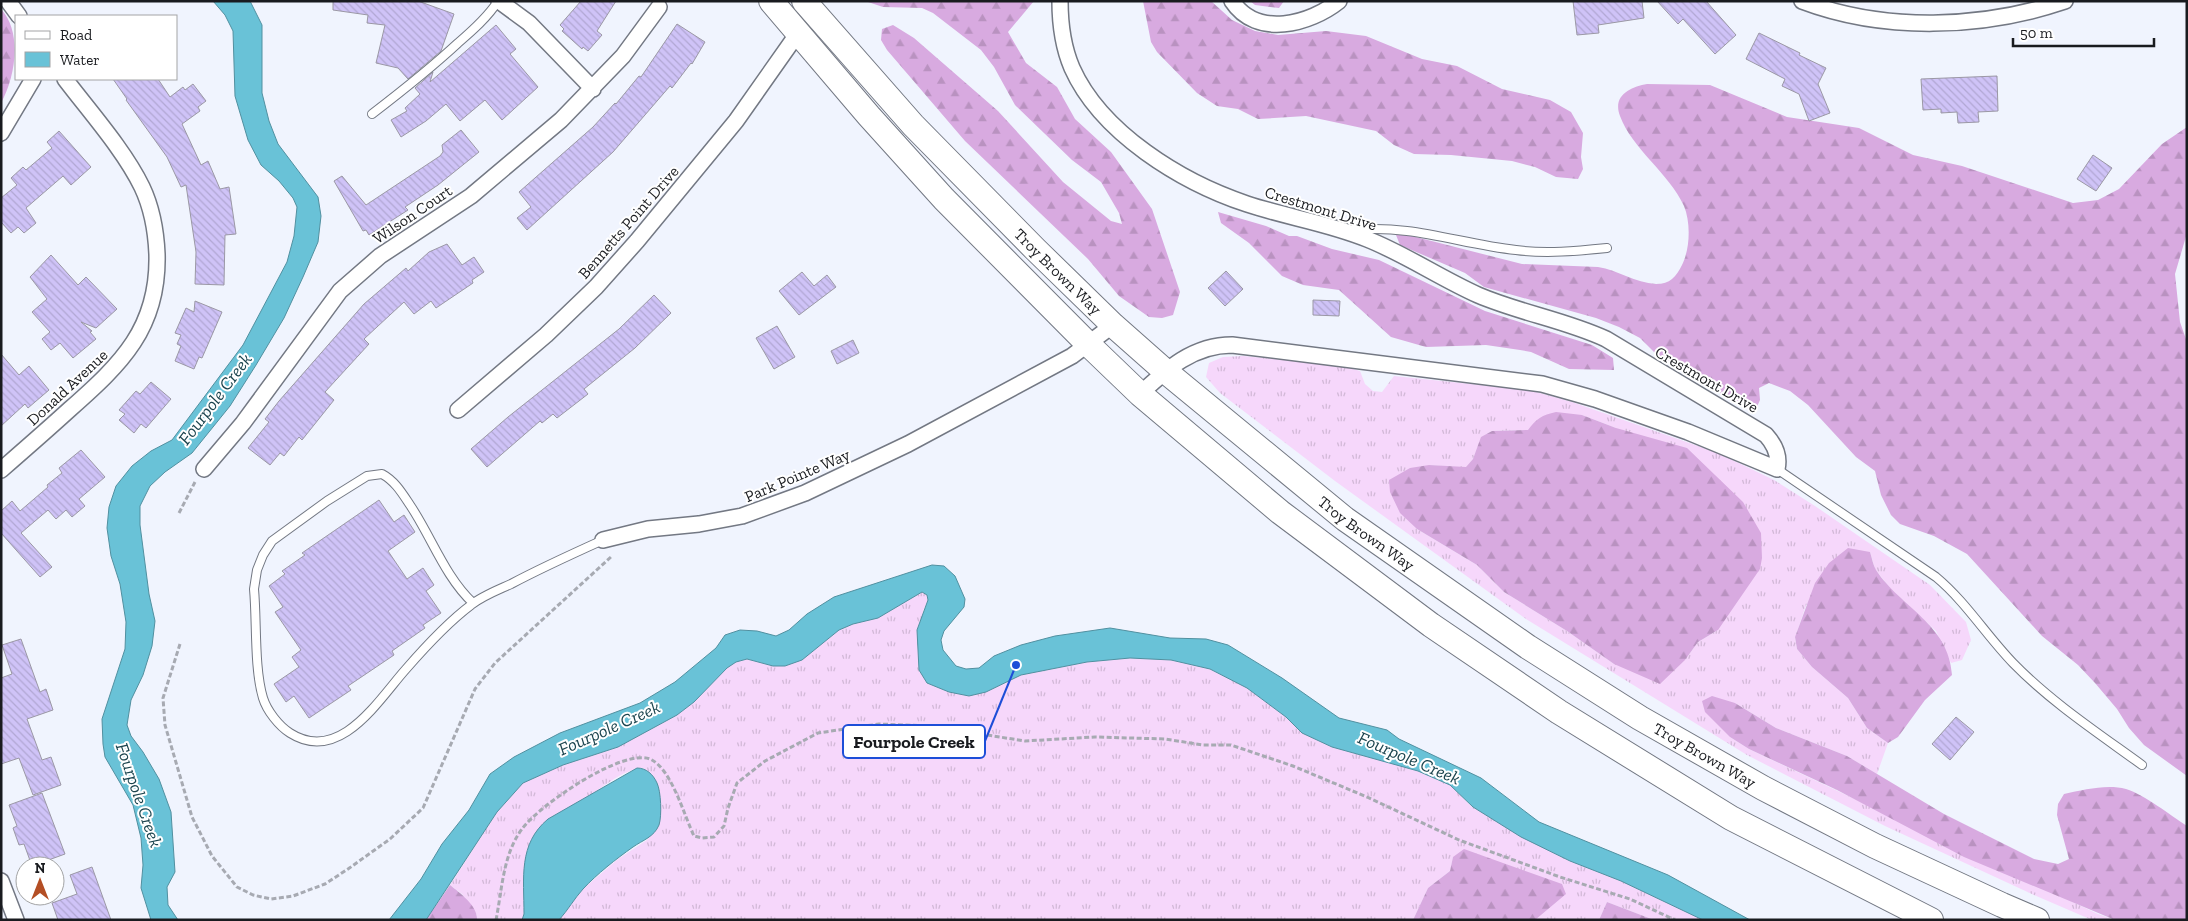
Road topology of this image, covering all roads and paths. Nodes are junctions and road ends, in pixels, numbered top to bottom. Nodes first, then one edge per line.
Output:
1 (8, 1) edge
2 (771, 1) edge
3 (804, 1) edge
4 (1060, 1) edge
5 (1232, 1) edge
6 (1339, 1) edge
7 (1802, 1) edge
8 (2065, 1) edge
9 (500, 2) edge
10 (659, 7) dead end
11 (18, 15) edge
12 (798, 33) junction
13 (32, 80) edge
14 (66, 80) edge
15 (593, 89) junction
16 (372, 114) dead end
17 (1, 133) edge
18 (1344, 231) junction
19 (1607, 248) dead end
20 (1114, 325) junction
21 (1089, 344) junction
22 (1165, 371) junction
23 (1140, 394) junction
24 (458, 410) dead end
25 (204, 469) joint
26 (1777, 469) junction
27 (1, 470) edge
28 (179, 513) dead end
29 (603, 540) joint
30 (617, 550) dead end
31 (473, 604) junction
32 (180, 644) dead end
33 (2142, 766) dead end
34 (1, 881) edge
35 (16, 920) edge
36 (496, 920) edge
37 (1674, 920) edge
38 (1931, 920) edge
39 (2037, 920) edge

1 - 11 street
2 - 12 main road, Troy Brown Way
3 - 20 main road, Troy Brown Way
4 - 18 street, Crestmont Drive
5 - 6 street
7 - 8 street
9 - 15 street
9 - 16 lane
10 - 15 street, Wilson Court
12 - 21 main road, Troy Brown Way
12 - 24 street, Bennetts Point Drive
13 - 17 street
14 - 27 street, Donald Avenue
15 - 25 street, Wilson Court
18 - 19 lane
18 - 26 street, Crestmont Drive
20 - 21 street, Park Pointe Way
20 - 22 main road, Troy Brown Way
21 - 23 main road, Troy Brown Way
21 - 29 street, Park Pointe Way
22 - 23 street
22 - 26 street
22 - 39 main road, Troy Brown Way
23 - 38 main road, Troy Brown Way
25 - 28 path
26 - 33 lane
29 - 31 lane, Park Pointe Way
30 - 32 path
31 - 31 lane, Park Pointe Way
34 - 35 street
36 - 37 path

